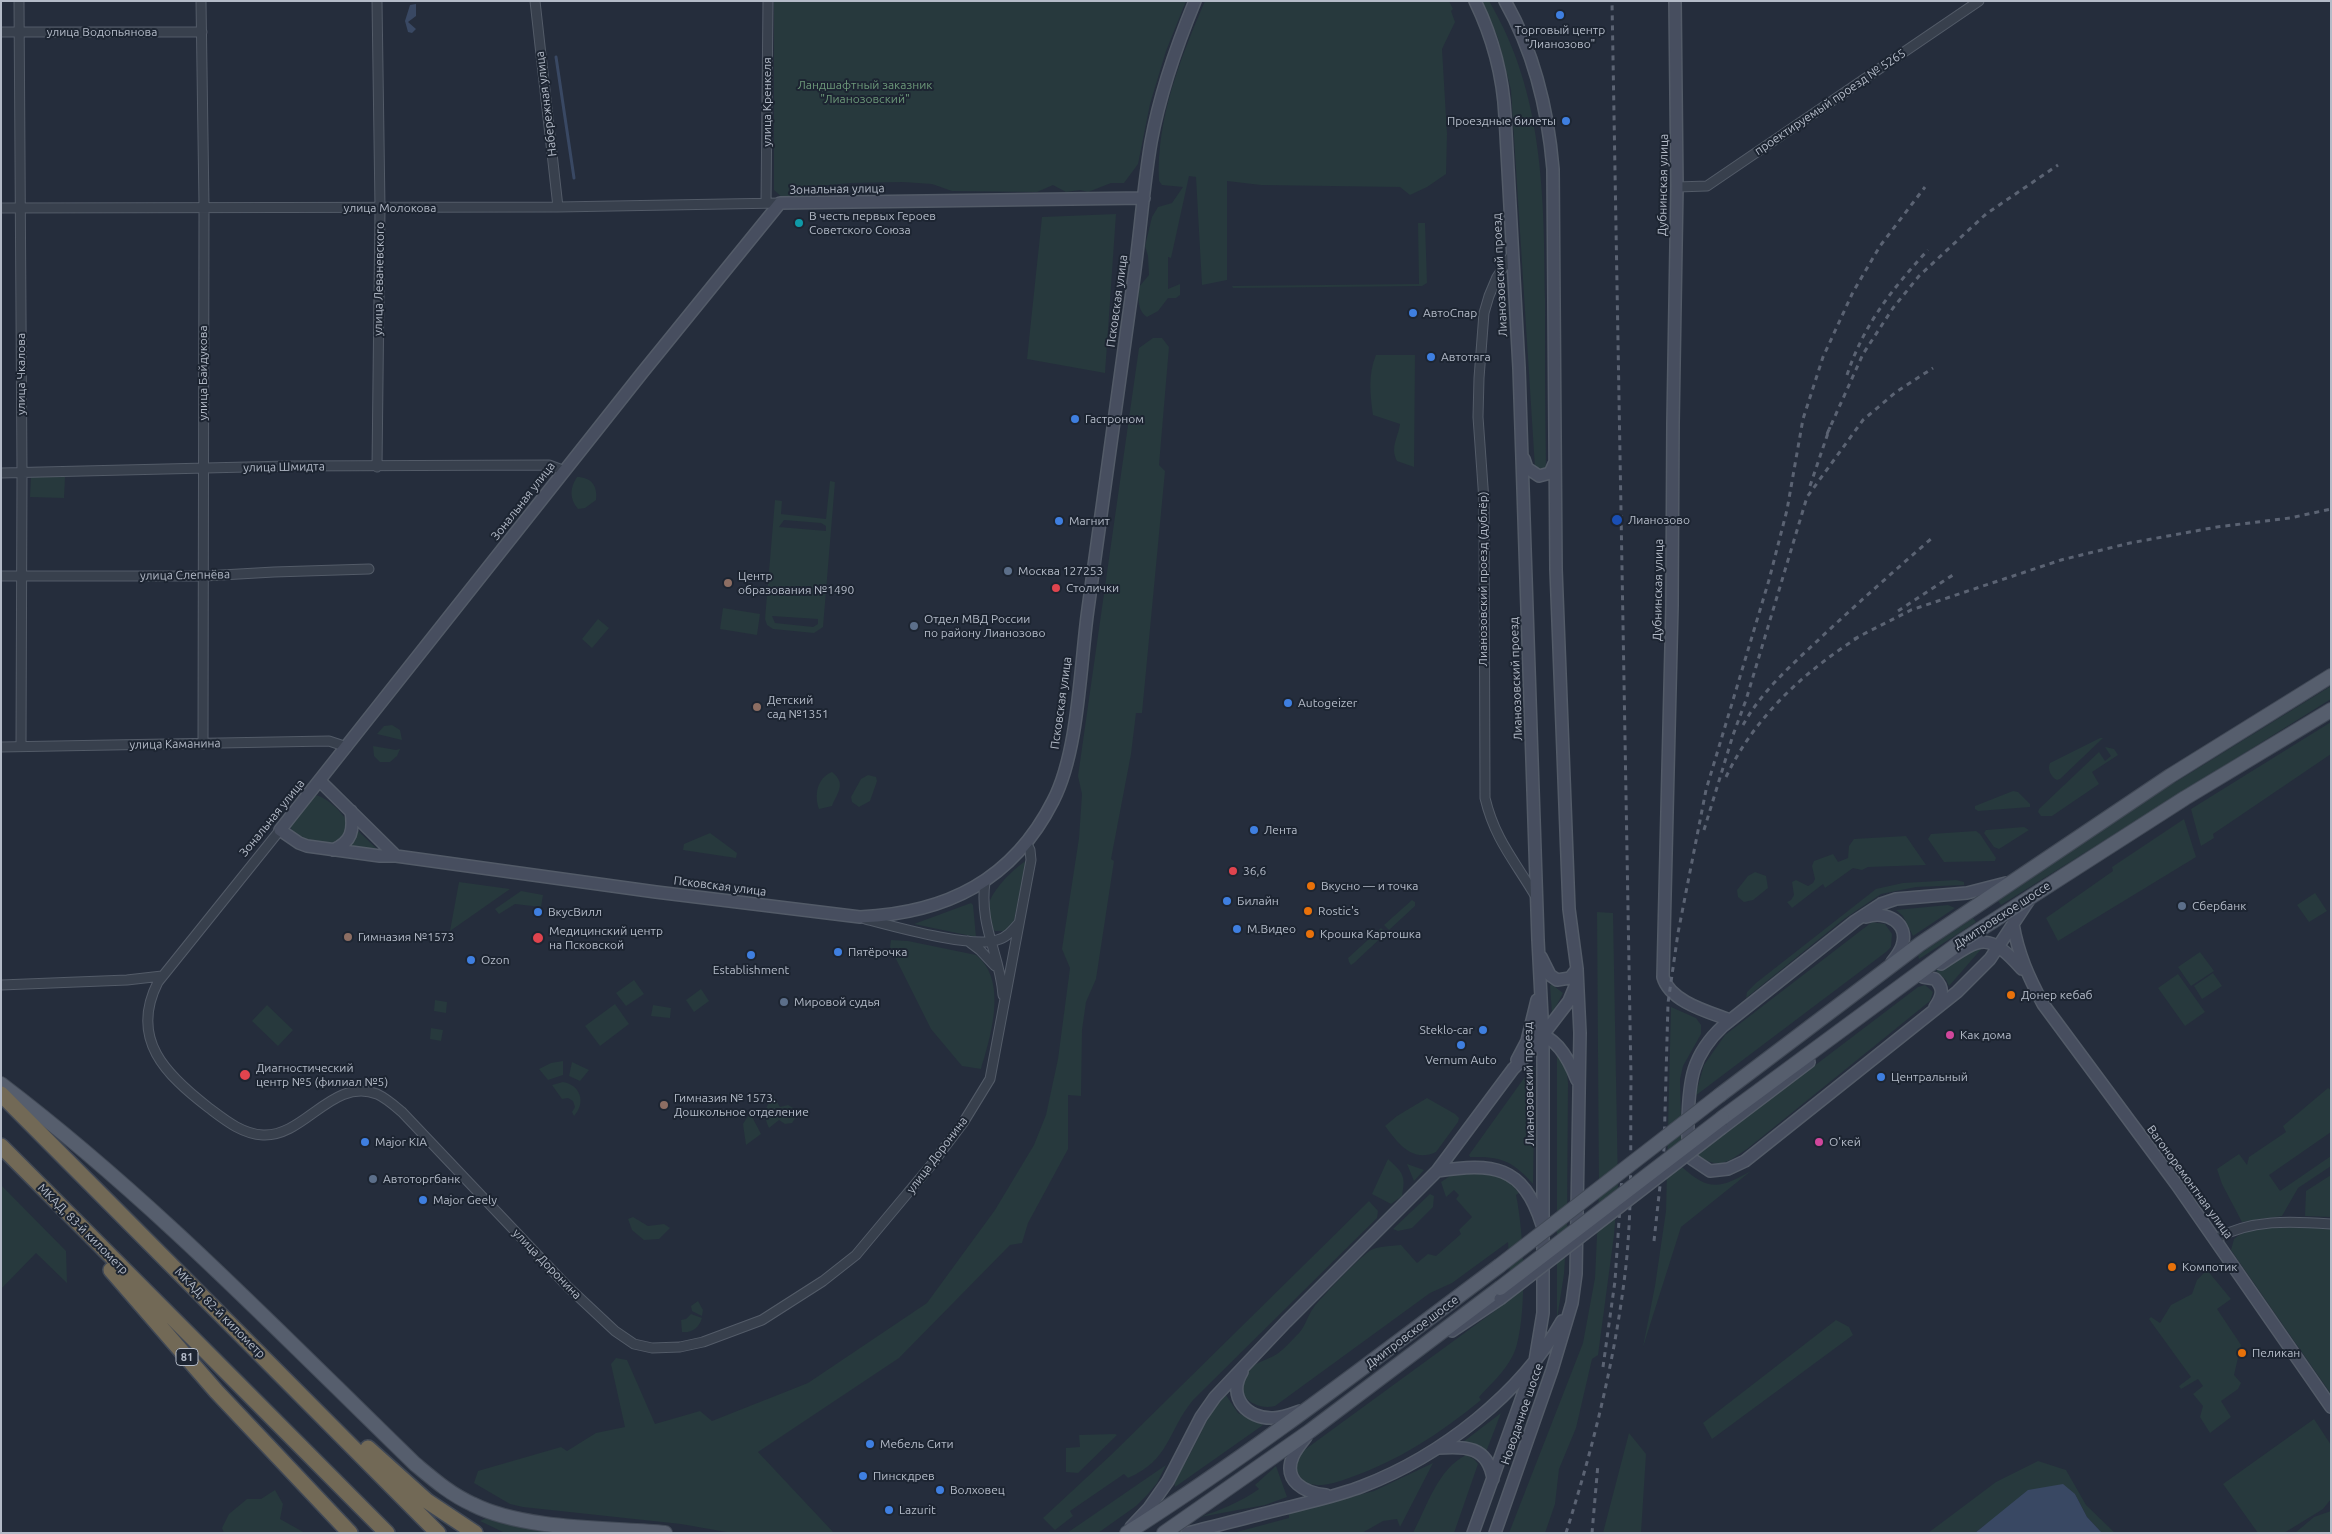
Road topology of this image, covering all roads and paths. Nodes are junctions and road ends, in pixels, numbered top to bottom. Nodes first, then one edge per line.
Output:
1 (19, 1) edge
2 (201, 1) edge
3 (377, 1) edge
4 (535, 1) edge
5 (768, 1) edge
6 (1195, 1) edge
7 (1475, 1) edge
8 (1505, 1) edge
9 (1675, 1) edge
10 (1979, 1) edge
11 (1, 32) edge
12 (19, 32) junction
13 (202, 32) junction
14 (1677, 187) junction
15 (1144, 198) junction
16 (766, 203) junction
17 (780, 203) junction
18 (204, 206) junction
19 (20, 207) junction
20 (558, 207) junction
21 (1, 208) edge
22 (380, 208) junction
23 (1513, 254) junction
24 (1522, 455) junction
25 (1555, 462) junction
26 (377, 467) junction
27 (202, 469) junction
28 (565, 471) junction
29 (1, 473) edge
30 (22, 473) junction
31 (369, 569) dead end
32 (1, 576) edge
33 (22, 576) junction
34 (204, 576) junction
35 (2331, 676) edge
36 (2331, 710) edge
37 (203, 744) junction
38 (21, 746) junction
39 (1, 747) edge
40 (347, 747) junction
41 (320, 780) junction
42 (351, 811) junction
43 (280, 830) junction
44 (1026, 842) junction
45 (333, 850) junction
46 (396, 856) junction
47 (985, 882) junction
48 (2014, 882) junction
49 (2031, 896) junction
50 (1537, 899) junction
51 (860, 917) junction
52 (1855, 921) junction
53 (1019, 924) junction
54 (2014, 924) junction
55 (968, 941) junction
56 (990, 942) junction
57 (1999, 947) junction
58 (1538, 951) junction
59 (1888, 968) junction
60 (1577, 972) junction
61 (2027, 974) junction
62 (1000, 975) junction
63 (162, 976) junction
64 (1923, 976) junction
65 (1, 985) edge
66 (1540, 988) junction
67 (1004, 1008) junction
68 (1931, 1012) junction
69 (1730, 1020) junction
70 (1543, 1036) junction
71 (1527, 1041) junction
72 (1513, 1069) junction
73 (1, 1084) edge
74 (1578, 1084) junction
75 (1, 1094) edge
76 (1722, 1123) junction
77 (1, 1146) edge
78 (1436, 1171) junction
79 (31, 1176) junction
80 (2331, 1224) edge
81 (1544, 1234) junction
82 (2215, 1239) junction
83 (1572, 1303) junction
84 (266, 1358) junction
85 (1249, 1360) junction
86 (1535, 1361) junction
87 (1552, 1370) junction
88 (2331, 1406) edge
89 (1307, 1409) junction
90 (1310, 1432) junction
91 (1438, 1448) junction
92 (1493, 1480) junction
93 (1335, 1495) junction
94 (350, 1533) edge
95 (387, 1533) edge
96 (438, 1533) edge
97 (475, 1533) edge
98 (665, 1533) edge
99 (1126, 1533) edge
100 (1164, 1533) edge
101 (1186, 1533) edge
102 (1473, 1533) edge
103 (1495, 1533) edge

1 - 12 street, улица Чкалова
2 - 13 street, улица Байдукова
3 - 22 street, улица Леваневского
4 - 20 street, Набережная улица
5 - 16 street, улица Кренкеля
6 - 15 street, Псковская улица
7 - 23 street, Лианозовский проезд
8 - 25 street
9 - 14 street, Дубнинская улица
10 - 14 street, проектируемый проезд № 5265
11 - 12 street, улица Водопьянова
12 - 13 street, улица Водопьянова
12 - 19 street, улица Чкалова
13 - 18 street, улица Байдукова
14 - 69 street, Дубнинская улица
15 - 17 street, Зональная улица
15 - 44 street, Псковская улица
16 - 17 street, улица Молокова
16 - 20 street, улица Молокова
17 - 28 street, Зональная улица
18 - 19 street, улица Молокова
18 - 22 street, улица Молокова
18 - 27 street, улица Байдукова
19 - 21 street, улица Молокова
19 - 30 street, улица Чкалова
20 - 22 street, улица Молокова
22 - 26 street, улица Леваневского
23 - 24 street, Лианозовский проезд
23 - 50 street, Лианозовский проезд (дублёр)
24 - 25 street
24 - 50 street, Лианозовский проезд
25 - 60 street
26 - 27 street, улица Шмидта
26 - 28 street, улица Шмидта
27 - 30 street, улица Шмидта
27 - 34 street, улица Байдукова
28 - 40 street, Зональная улица
29 - 30 street, улица Шмидта
30 - 33 street, улица Чкалова
31 - 34 street, улица Слепнёва
32 - 33 street, улица Слепнёва
33 - 34 street, улица Слепнёва
33 - 38 street, улица Чкалова
34 - 37 street, улица Байдукова
35 - 48 main road, Дмитровское шоссе
36 - 49 main road, Дмитровское шоссе
37 - 38 street, улица Каманина
37 - 40 street, улица Каманина
38 - 39 street, улица Каманина
40 - 41 street, Зональная улица
41 - 42 street
41 - 43 street, Зональная улица
42 - 45 street
42 - 46 street
43 - 45 street, Псковская улица
43 - 63 street, Зональная улица
44 - 47 street, Псковская улица
44 - 53 street
45 - 46 street, Псковская улица
46 - 51 street, Псковская улица
47 - 51 street, Псковская улица
47 - 56 street
48 - 52 street, Дмитровское шоссе
48 - 59 main road, Дмитровское шоссе
49 - 54 street
49 - 76 main road, Дмитровское шоссе
50 - 58 street, Лианозовский проезд
51 - 55 street
52 - 59 street, Дмитровское шоссе
52 - 69 street, Дмитровское шоссе
53 - 56 street
53 - 67 street
54 - 57 street
54 - 61 street, Вагоноремонтная улица
55 - 56 street
55 - 62 street
56 - 62 street
57 - 61 street, Вагоноремонтная улица
57 - 64 street
57 - 68 street
58 - 60 street
58 - 66 street, Лианозовский проезд
59 - 89 main road, Дмитровское шоссе, bridge
60 - 70 street
60 - 74 street
61 - 82 street, Вагоноремонтная улица
62 - 67 street
63 - 65 street
63 - 67 street, улица Доронина
64 - 68 street
64 - 76 street
66 - 70 street, Лианозовский проезд
66 - 71 street
68 - 69 street, Дмитровское шоссе
70 - 71 street
70 - 72 street
70 - 74 street
70 - 81 street, Лианозовский проезд
71 - 72 street
72 - 78 street
73 - 98 main road
74 - 83 street
75 - 84 highway, МКАД, 82-й километр
76 - 90 main road, Дмитровское шоссе, bridge
77 - 79 highway, МКАД, 83-й километр
78 - 81 street
78 - 85 street
79 - 94 highway, 81
79 - 95 highway, МКАД, 83-й километр
80 - 82 street
81 - 86 street, Лианозовский проезд
82 - 88 street, Вагоноремонтная улица
83 - 86 street
83 - 87 street, Новодачное шоссе
84 - 96 highway, МКАД, 82-й километр
84 - 97 highway
85 - 89 street
85 - 99 street
86 - 87 street
86 - 91 street
86 - 92 street, Новодачное шоссе
87 - 103 street, Новодачное шоссе
89 - 99 main road, Дмитровское шоссе
90 - 93 street
90 - 100 main road, Дмитровское шоссе
91 - 92 street
91 - 93 street
92 - 102 street, Новодачное шоссе
93 - 101 street

